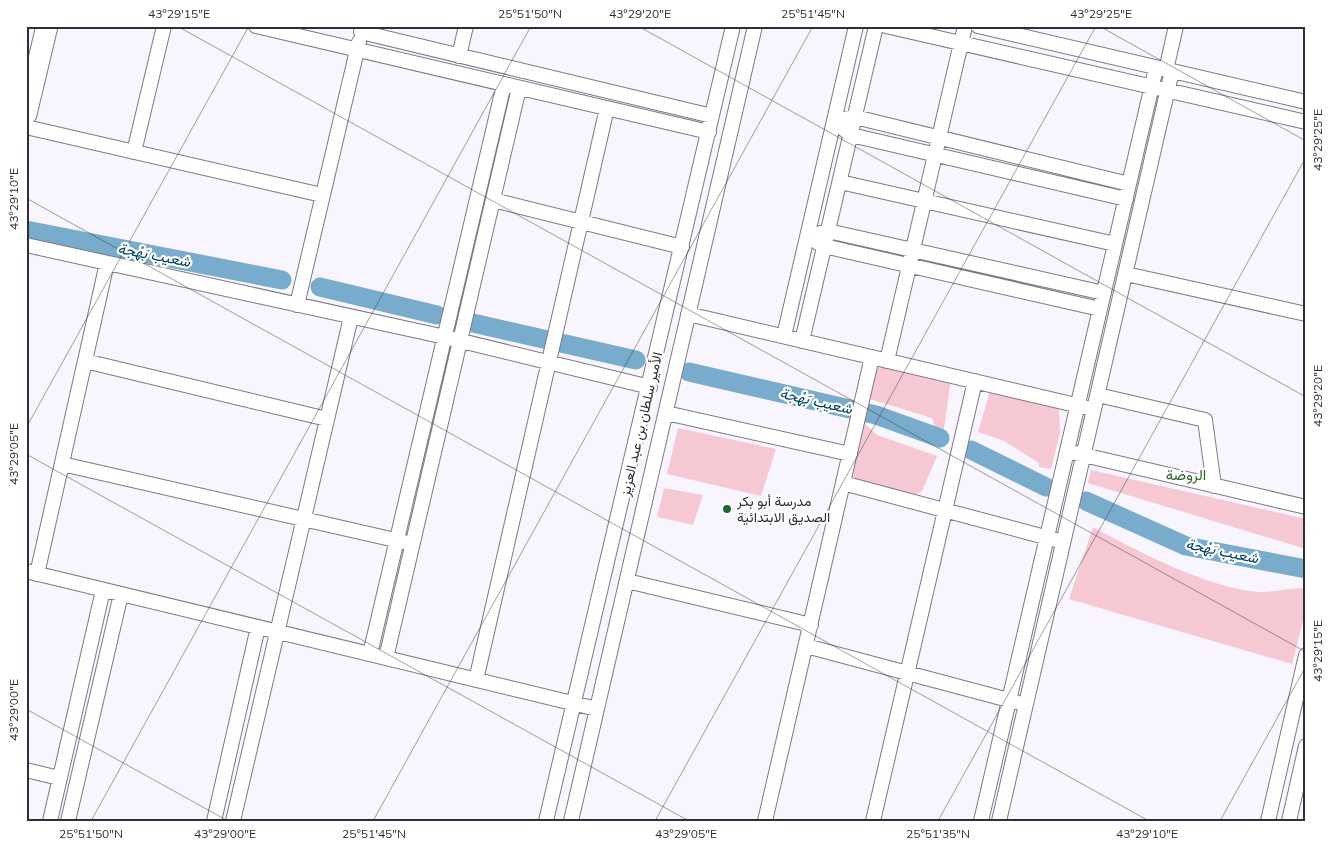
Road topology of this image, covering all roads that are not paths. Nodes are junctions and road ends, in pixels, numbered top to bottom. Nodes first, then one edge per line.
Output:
1 (47, 26) edge
2 (164, 26) edge
3 (466, 26) edge
4 (733, 26) edge
5 (755, 26) edge
6 (856, 26) edge
7 (876, 26) edge
8 (886, 26) edge
9 (965, 26) edge
10 (978, 26) edge
11 (1176, 26) edge
12 (259, 27) edge
13 (362, 29) edge
14 (961, 44) junction
15 (357, 50) junction
16 (459, 56) junction
17 (1165, 70) junction
18 (504, 84) junction
19 (1152, 87) junction
20 (519, 88) junction
21 (1168, 91) junction
22 (1306, 102) edge
23 (607, 108) junction
24 (26, 114) edge
25 (712, 116) junction
26 (855, 117) junction
27 (834, 121) junction
28 (1306, 122) edge
29 (26, 127) edge
30 (708, 132) junction
31 (851, 135) junction
32 (939, 138) junction
33 (134, 152) junction
34 (936, 154) junction
35 (840, 182) junction
36 (1129, 184) junction
37 (322, 195) junction
38 (1126, 199) junction
39 (493, 200) junction
40 (925, 201) junction
41 (581, 222) junction
42 (828, 231) junction
43 (807, 236) junction
44 (1115, 244) junction
45 (26, 245) edge
46 (824, 246) junction
47 (682, 247) junction
48 (913, 250) junction
49 (107, 263) junction
50 (910, 266) junction
51 (1126, 274) junction
52 (1104, 293) junction
53 (296, 305) junction
54 (1100, 309) junction
55 (688, 314) junction
56 (1306, 314) edge
57 (351, 317) junction
58 (784, 336) junction
59 (445, 337) junction
60 (802, 340) junction
61 (460, 341) junction
62 (550, 357) junction
63 (872, 357) junction
64 (888, 360) junction
65 (85, 362) junction
66 (976, 381) junction
67 (650, 387) junction
68 (1098, 395) junction
69 (1077, 405) junction
70 (1094, 409) junction
71 (666, 413) junction
72 (327, 420) junction
73 (1067, 452) junction
74 (850, 454) junction
75 (1084, 456) junction
76 (62, 464) junction
77 (843, 483) junction
78 (1214, 486) junction
79 (1306, 507) edge
80 (945, 510) junction
81 (303, 519) junction
82 (1047, 537) junction
83 (397, 540) junction
84 (1064, 542) junction
85 (412, 544) junction
86 (32, 573) edge
87 (627, 581) junction
88 (103, 590) junction
89 (121, 594) junction
90 (811, 625) junction
91 (258, 627) junction
92 (276, 632) junction
93 (806, 646) junction
94 (370, 654) junction
95 (1306, 655) edge
96 (386, 658) junction
97 (907, 673) junction
98 (476, 680) junction
99 (1009, 700) junction
100 (574, 703) junction
101 (1026, 704) junction
102 (597, 709) junction
103 (1306, 746) edge
104 (26, 770) edge
105 (59, 778) junction
106 (50, 821) edge
107 (68, 821) edge
108 (214, 821) edge
109 (233, 821) edge
110 (546, 821) edge
111 (571, 821) edge
112 (765, 821) edge
113 (873, 821) edge
114 (981, 821) edge
115 (999, 821) edge
116 (1268, 821) edge
117 (1289, 821) edge

1 - 24 highway
2 - 33 street
3 - 16 street
4 - 25 street, الأمير سلطان بن عبد العزيز
5 - 55 street, الأمير سلطان بن عبد العزيز
6 - 27 street
7 - 26 street
8 - 14 street
9 - 14 street
10 - 17 street
11 - 17 street
12 - 15 street
13 - 15 street
13 - 16 street
14 - 19 street
14 - 32 street
15 - 18 street
15 - 37 street
16 - 25 street
17 - 19 street
17 - 21 street
17 - 22 street
18 - 20 street
18 - 59 street
19 - 21 street
19 - 36 street
20 - 23 street
20 - 39 street
21 - 28 street
21 - 51 street
23 - 30 street
23 - 41 street
25 - 30 street, الأمير سلطان بن عبد العزيز
26 - 27 street
26 - 31 street
26 - 32 street
27 - 31 street
27 - 43 street
29 - 33 street
30 - 47 street, الأمير سلطان بن عبد العزيز
31 - 34 street
31 - 35 street
32 - 34 street
32 - 36 street
33 - 37 street
34 - 38 street
34 - 40 street
35 - 40 street
35 - 42 street
36 - 38 street
37 - 53 street
38 - 44 street
39 - 41 street
39 - 61 street
40 - 44 street
40 - 48 street
41 - 47 street
41 - 62 street
42 - 43 street
42 - 46 street
42 - 48 street
43 - 46 street
43 - 58 street
44 - 52 street
45 - 49 street
46 - 50 street
46 - 60 street
47 - 67 street, الأمير سلطان بن عبد العزيز
48 - 50 street
48 - 52 street
49 - 53 street
49 - 65 street
50 - 54 street
50 - 64 street
51 - 56 street
51 - 68 street
52 - 54 street
53 - 57 street
54 - 69 street
55 - 58 street
55 - 71 street, الأمير سلطان بن عبد العزيز
57 - 59 street
57 - 72 street
58 - 60 street
59 - 61 street
59 - 83 street
60 - 63 street
61 - 62 street
61 - 85 street
62 - 67 street
62 - 98 street
63 - 64 street
63 - 74 street
64 - 66 street
65 - 72 street
65 - 76 street
66 - 69 street
66 - 80 street
67 - 100 street, الأمير سلطان بن عبد العزيز
68 - 70 street
68 - 78 street
69 - 70 street
69 - 73 street
70 - 75 street
71 - 74 street
71 - 87 street, الأمير سلطان بن عبد العزيز
72 - 81 street
73 - 75 street
73 - 82 street
74 - 77 street
75 - 78 street
75 - 84 street
76 - 81 street
76 - 86 street
77 - 80 street
77 - 90 street
78 - 79 street
80 - 82 street
80 - 97 street
81 - 83 street
81 - 92 street
82 - 84 street
82 - 99 street
83 - 85 street
83 - 94 street
84 - 101 street
85 - 96 street
86 - 88 street
87 - 90 street
87 - 102 street, الأمير سلطان بن عبد العزيز
88 - 89 street
88 - 105 street
89 - 91 street
89 - 107 street
90 - 93 street
91 - 92 street
91 - 108 street
92 - 94 street
92 - 109 street
93 - 97 street
93 - 112 street
94 - 96 street
95 - 116 street
96 - 98 street
97 - 99 street
97 - 113 street
98 - 100 street
99 - 101 street
99 - 114 street
100 - 102 street
100 - 110 street, الأمير سلطان بن عبد العزيز
101 - 115 street
102 - 111 street, الأمير سلطان بن عبد العزيز
103 - 117 street
104 - 105 street
105 - 106 street

